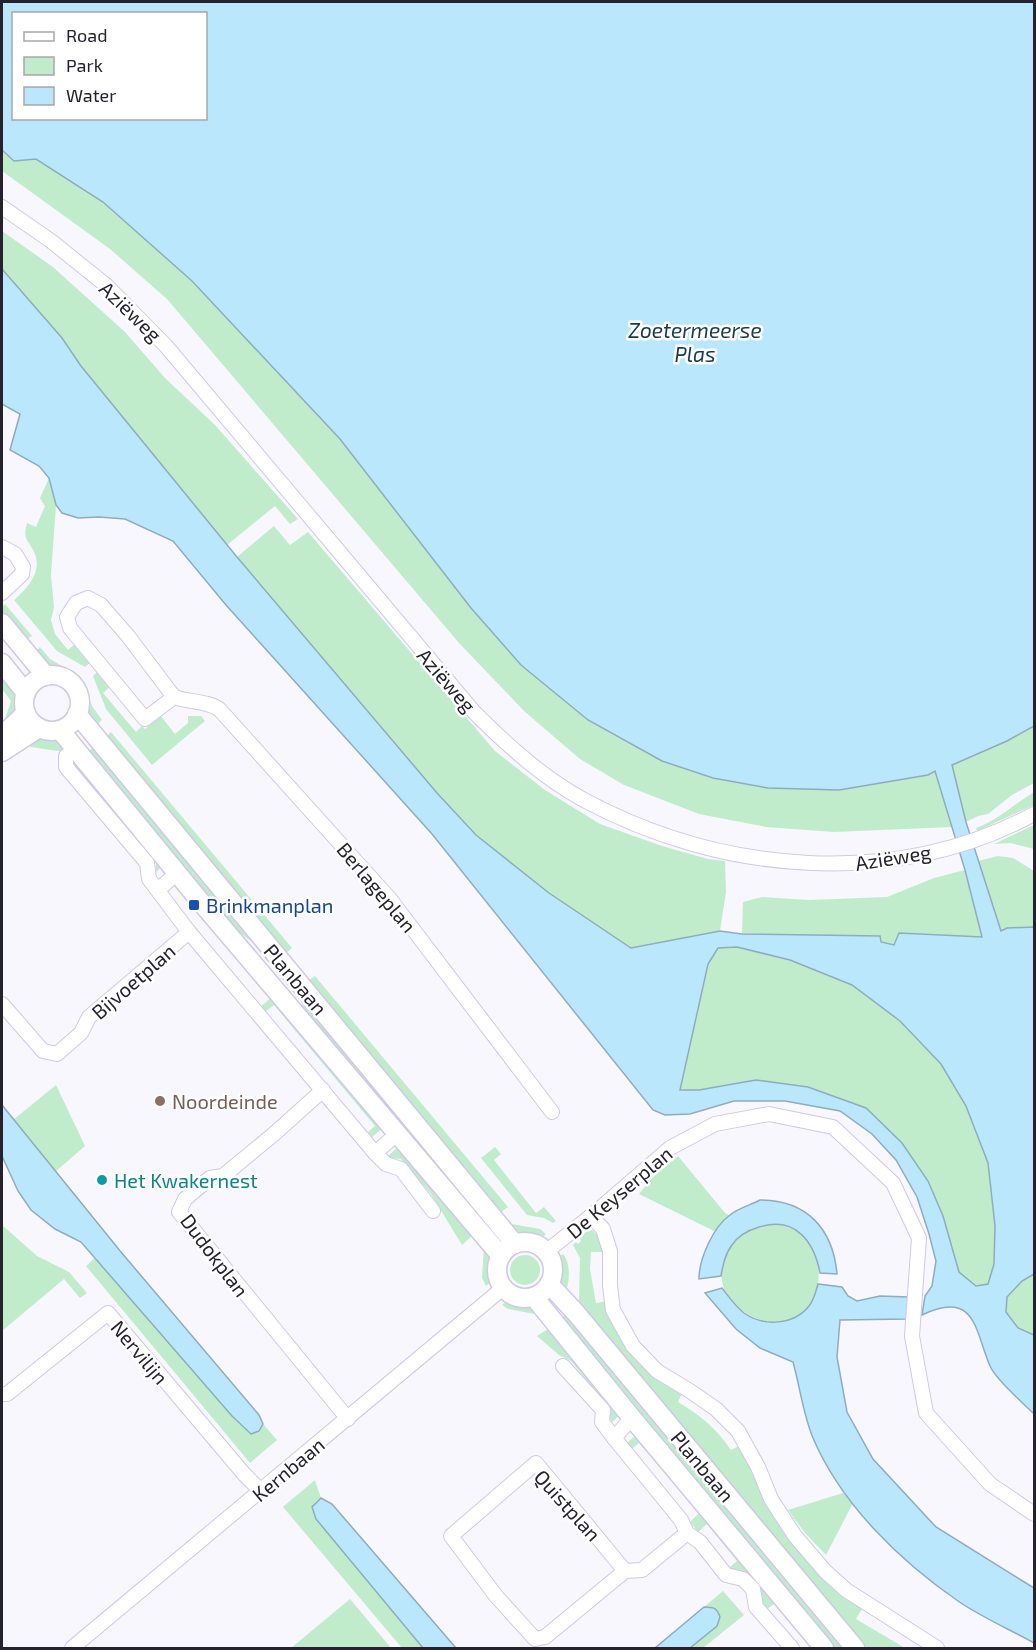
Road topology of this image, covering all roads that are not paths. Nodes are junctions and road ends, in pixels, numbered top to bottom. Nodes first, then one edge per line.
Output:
1 (2, 207) edge
2 (2, 547) edge
3 (2, 593) edge
4 (2, 623) edge
5 (2, 663) edge
6 (46, 676) junction
7 (26, 693) junction
8 (174, 697) junction
9 (26, 713) junction
10 (77, 714) junction
11 (39, 728) junction
12 (60, 730) junction
13 (2, 741) edge
14 (2, 752) edge
15 (66, 756) dead end
16 (1035, 814) edge
17 (177, 873) junction
18 (158, 890) junction
19 (189, 932) junction
20 (2, 1004) edge
21 (323, 1090) junction
22 (552, 1112) dead end
23 (397, 1134) junction
24 (375, 1153) junction
25 (433, 1211) dead end
26 (591, 1216) junction
27 (515, 1244) junction
28 (546, 1252) junction
29 (501, 1256) junction
30 (549, 1284) junction
31 (503, 1288) junction
32 (534, 1297) junction
33 (563, 1366) dead end
34 (2, 1394) edge
35 (632, 1418) junction
36 (348, 1419) junction
37 (614, 1438) junction
38 (261, 1491) junction
39 (1035, 1514) edge
40 (687, 1533) junction
41 (625, 1571) junction
42 (76, 1647) edge
43 (792, 1648) edge
44 (824, 1648) edge
45 (855, 1648) edge
46 (937, 1648) edge

1 - 16 street, Aziëweg
2 - 3 street
4 - 6 street
5 - 7 street
6 - 7 street
6 - 10 street
7 - 9 street
8 - 8 street
8 - 22 street, Berlageplan
9 - 11 street
9 - 13 street
10 - 12 street
10 - 27 street, Planbaan
11 - 12 street
11 - 14 street
12 - 17 street, Planbaan
15 - 18 street
17 - 18 street
17 - 23 street, Planbaan
18 - 19 street
19 - 20 street, Bijvoetplan
19 - 21 street
21 - 24 street
21 - 36 street, Dudokplan
23 - 24 street
23 - 29 street, Planbaan
24 - 25 street
26 - 28 street, De Keyserplan
26 - 39 street, De Keyserplan
26 - 46 street
27 - 28 street
27 - 29 street
28 - 30 street
29 - 31 street
30 - 32 street
30 - 45 street, Planbaan
31 - 32 street
31 - 36 street, Kernbaan
32 - 35 street, Planbaan
33 - 37 street
34 - 38 street, Nervilijn
35 - 37 street
35 - 44 street, Planbaan
36 - 38 street, Kernbaan
37 - 40 street
38 - 42 street, Kernbaan
40 - 41 street
40 - 43 street
41 - 41 street, Quistplan

